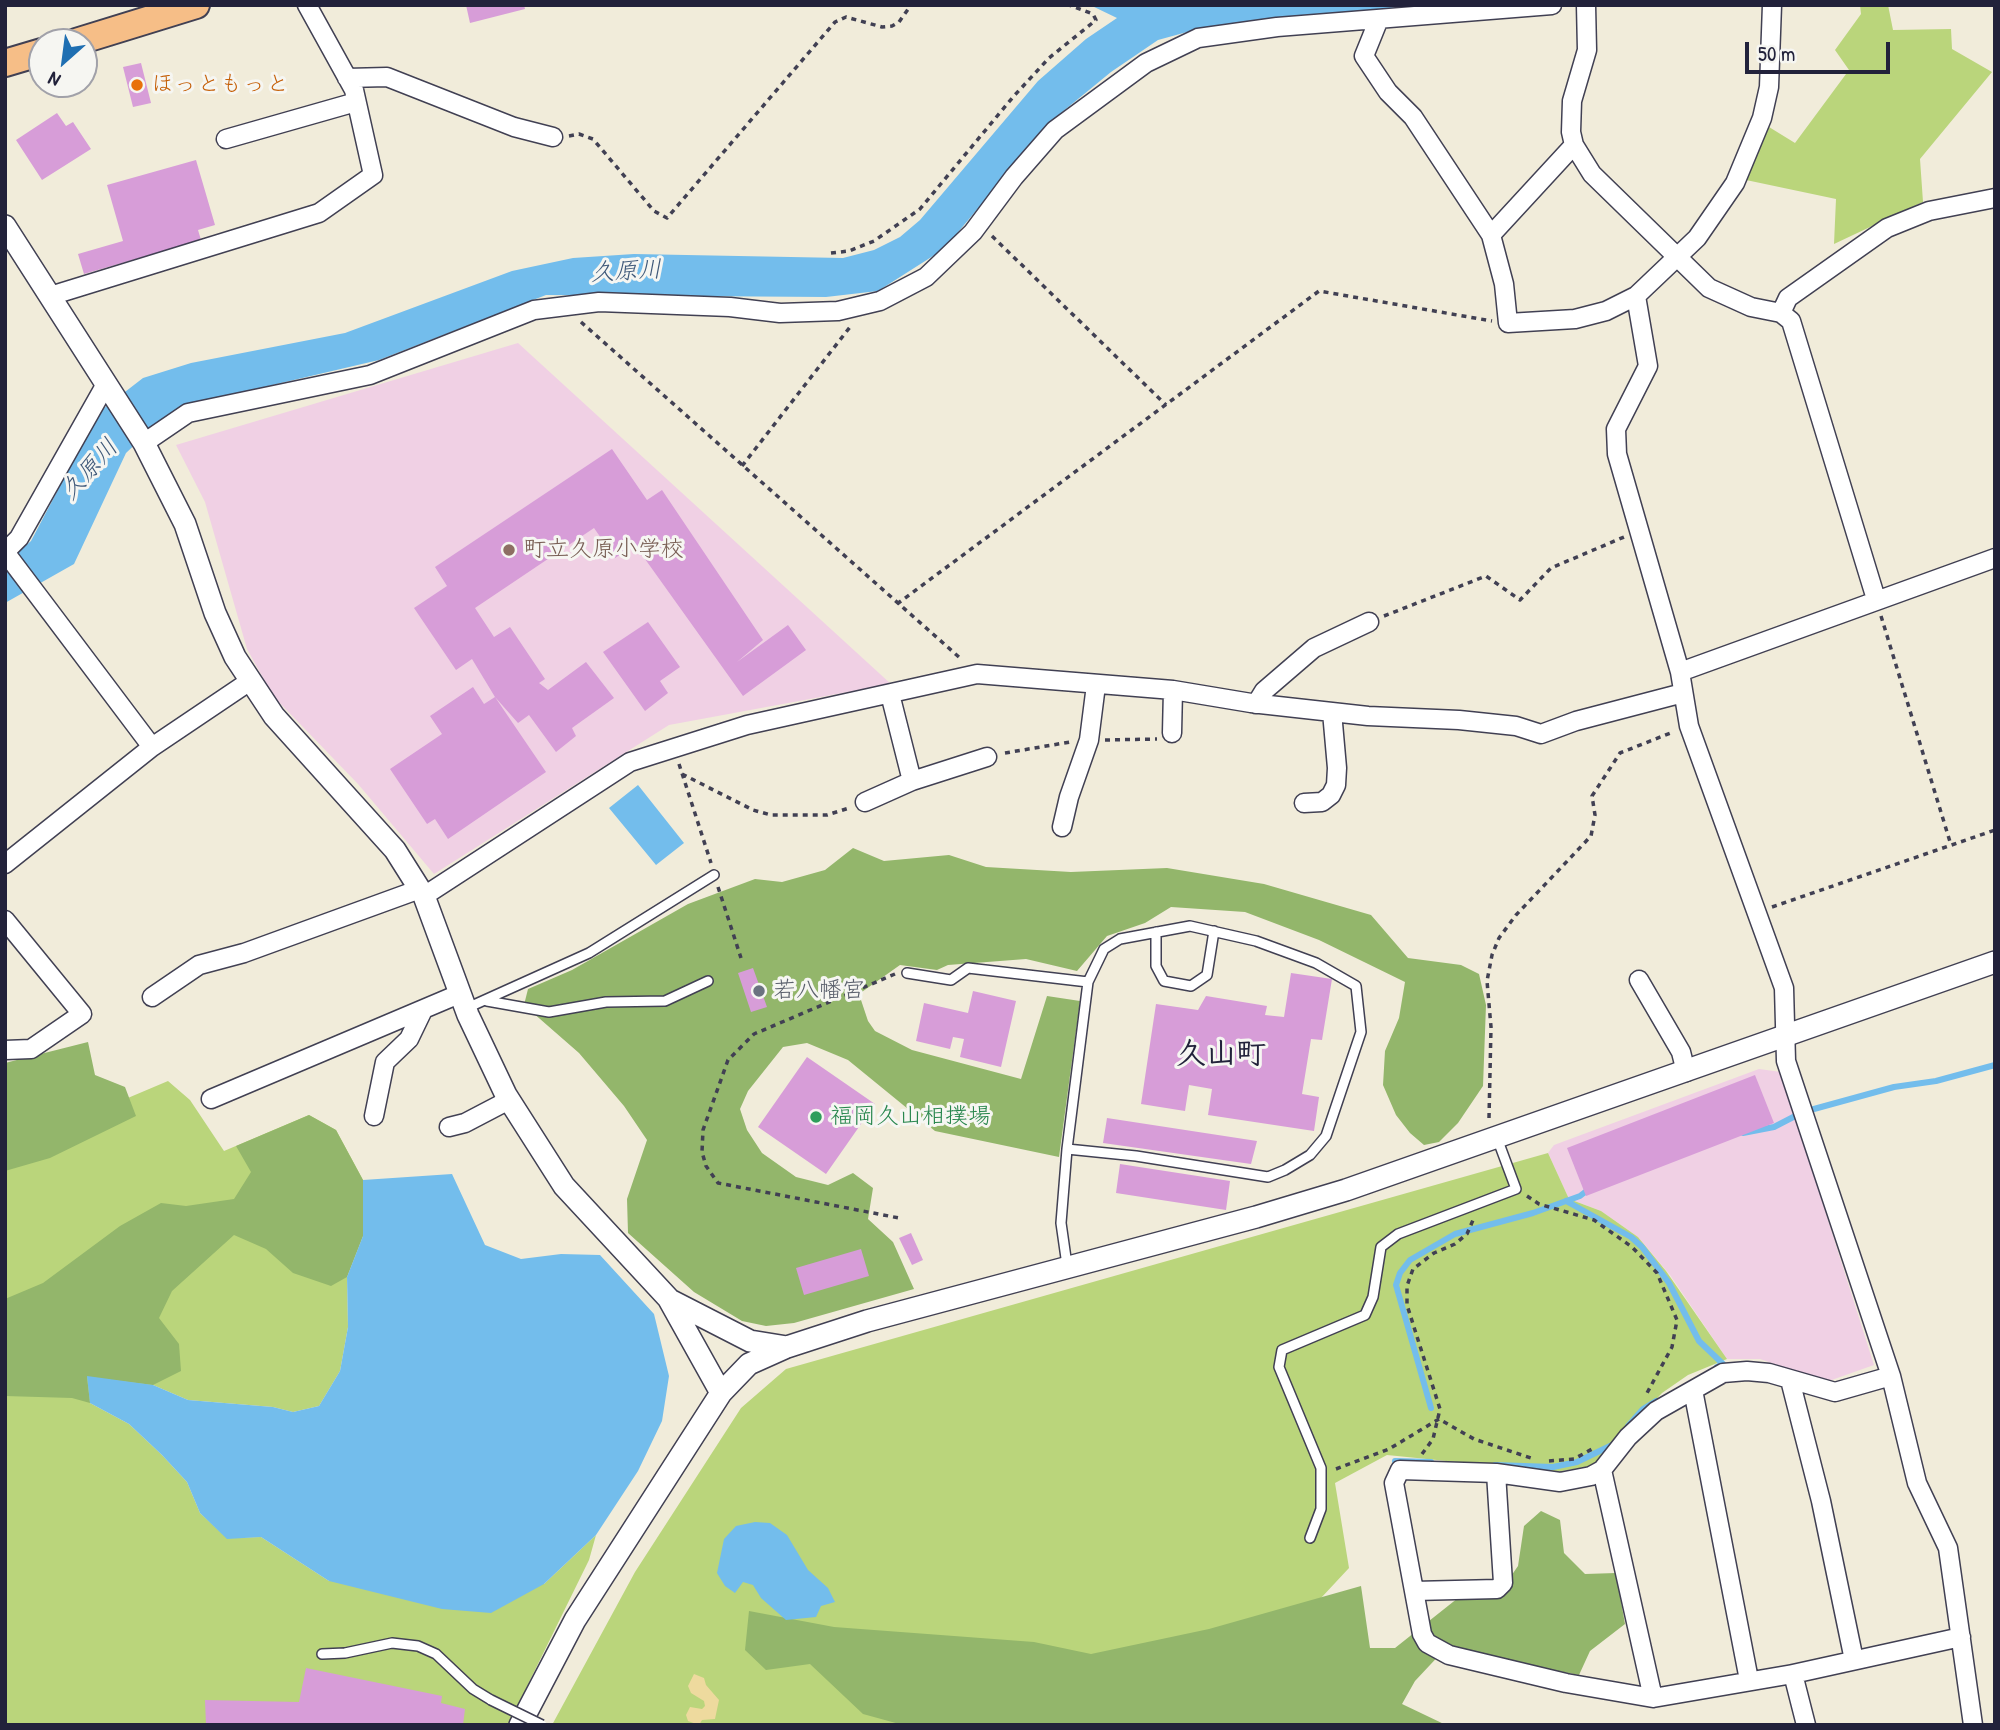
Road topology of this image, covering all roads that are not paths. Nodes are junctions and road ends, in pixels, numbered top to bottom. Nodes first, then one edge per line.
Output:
1 (196, 5) edge
2 (307, 5) edge
3 (1552, 5) edge
4 (1586, 5) edge
5 (1772, 5) edge
6 (1379, 19) junction
7 (98, 35) edge
8 (28, 57) edge
9 (5, 64) edge
10 (347, 78) junction
11 (356, 102) junction
12 (553, 136) road end
13 (226, 139) dead end
14 (1573, 145) junction
15 (1995, 198) edge
16 (5, 226) edge
17 (1491, 235) junction
18 (1677, 259) junction
19 (50, 296) junction
20 (1636, 296) junction
21 (1781, 313) junction
22 (110, 390) junction
23 (143, 442) junction
24 (5, 552) edge
25 (1995, 558) edge
26 (1876, 599) junction
27 (1369, 622) road end
28 (1680, 672) junction
29 (250, 681) junction
30 (1096, 685) junction
31 (1173, 690) junction
32 (1683, 693) junction
33 (890, 694) junction
34 (1256, 704) junction
35 (1332, 712) junction
36 (1172, 733) dead end
37 (152, 747) junction
38 (987, 757) dead end
39 (912, 781) junction
40 (864, 802) road end
41 (1304, 803) dead end
42 (1062, 827) dead end
43 (5, 864) edge
44 (714, 875) road end
45 (422, 892) junction
46 (5, 920) edge
47 (1214, 931) junction
48 (1156, 932) junction
49 (1995, 962) edge
50 (907, 973) road end
51 (1639, 980) dead end
52 (708, 981) dead end
53 (1088, 982) junction
54 (152, 997) dead end
55 (485, 1000) junction
56 (463, 1002) junction
57 (423, 1010) junction
58 (1784, 1037) junction
59 (5, 1050) edge
60 (1686, 1072) junction
61 (211, 1099) dead end
62 (509, 1100) junction
63 (374, 1116) dead end
64 (449, 1127) dead end
65 (1492, 1139) junction
66 (1067, 1149) junction
67 (1067, 1265) junction
68 (668, 1298) junction
69 (787, 1347) junction
70 (1891, 1376) junction
71 (1790, 1380) junction
72 (1693, 1390) junction
73 (722, 1393) junction
74 (1602, 1470) junction
75 (1496, 1473) junction
76 (1310, 1538) dead end
77 (1414, 1591) junction
78 (1961, 1637) junction
79 (322, 1654) dead end
80 (1854, 1660) junction
81 (1793, 1674) junction
82 (1749, 1680) junction
83 (1653, 1698) junction
84 (520, 1725) edge
85 (541, 1725) edge
86 (1806, 1725) edge
87 (1973, 1725) edge

1 - 7 main road
2 - 10 street
3 - 6 street
4 - 14 street
5 - 18 street
6 - 17 street
6 - 23 street
8 - 9 main road
10 - 11 street
10 - 12 street
11 - 13 street
11 - 19 street
14 - 17 street
14 - 18 street
15 - 21 street
16 - 19 street
17 - 20 street
18 - 20 street
18 - 21 street
19 - 22 street
20 - 28 street
21 - 26 street
22 - 23 street
22 - 24 street
23 - 29 street
24 - 37 street
25 - 26 street
26 - 28 street
27 - 34 street
28 - 32 street
29 - 37 street
29 - 45 street
30 - 31 street
30 - 33 street
30 - 42 street
31 - 34 street
31 - 36 street
32 - 35 street
32 - 58 street
33 - 39 street
33 - 45 street
34 - 35 street
35 - 41 street
37 - 43 street
38 - 39 street
39 - 40 street
44 - 55 lane
45 - 54 street
45 - 56 street
46 - 59 street
47 - 48 lane
47 - 48 lane
47 - 66 lane
48 - 53 lane
49 - 58 street
50 - 53 lane
51 - 60 street
52 - 55 lane
53 - 66 lane
55 - 56 lane
56 - 57 street
56 - 62 street
57 - 61 street
57 - 63 street
58 - 60 street
58 - 70 street
60 - 65 street
62 - 64 street
62 - 68 street
65 - 67 street
65 - 76 lane
66 - 67 lane
67 - 69 street
68 - 69 street
68 - 73 street
69 - 73 street
70 - 71 street
70 - 78 street
71 - 72 street
71 - 80 street
72 - 74 street
72 - 82 street
73 - 84 street
74 - 75 street
74 - 83 street
75 - 77 street
75 - 77 street
77 - 83 street
78 - 80 street
78 - 87 street
79 - 85 lane, bridge
80 - 81 street
81 - 82 street
81 - 86 street
82 - 83 street

